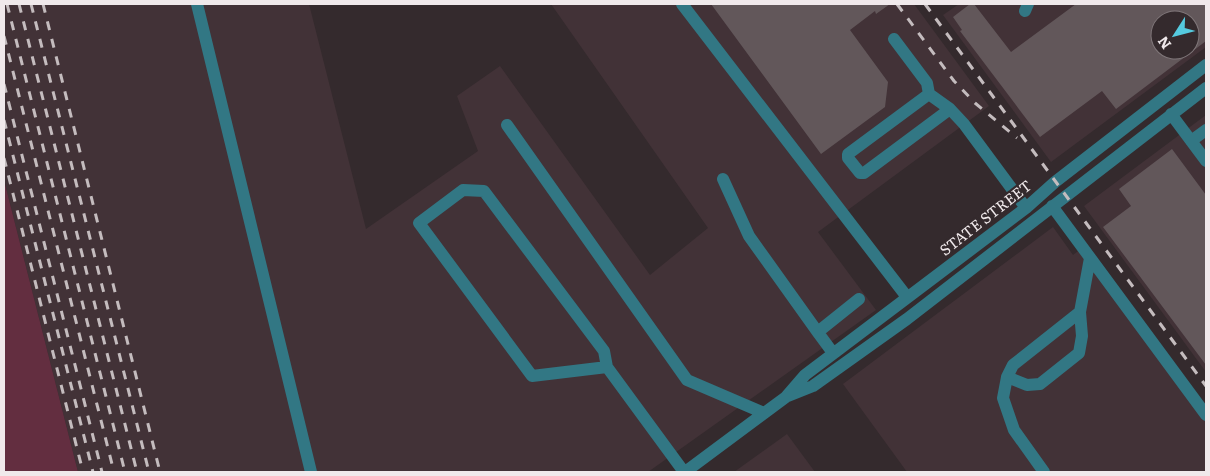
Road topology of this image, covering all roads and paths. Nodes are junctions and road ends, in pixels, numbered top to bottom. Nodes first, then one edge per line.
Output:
1 (196, 4) edge
2 (682, 4) edge
3 (894, 39) dead end
4 (1206, 66) edge
5 (1206, 88) edge
6 (929, 94) junction
7 (950, 109) junction
8 (1171, 114) junction
9 (507, 125) dead end
10 (1206, 130) edge
11 (1191, 141) junction
12 (1206, 162) edge
13 (723, 179) dead end
14 (1052, 206) junction
15 (1026, 208) junction
16 (1090, 258) junction
17 (907, 297) junction
18 (859, 299) dead end
19 (1080, 312) junction
20 (819, 334) junction
21 (833, 353) junction
22 (607, 368) junction
23 (1007, 377) junction
24 (786, 397) junction
25 (764, 413) junction
26 (1206, 415) edge
27 (311, 472) edge
28 (684, 472) edge
29 (1044, 472) edge

1 - 27 street
2 - 17 street
3 - 6 street
4 - 15 street, STATE STREET
5 - 8 street, STATE STREET
6 - 7 street
6 - 7 street
7 - 15 street
8 - 11 street
8 - 14 street, STATE STREET
9 - 25 street
10 - 11 street
11 - 12 street
13 - 20 street
14 - 16 street
14 - 24 street, STATE STREET
15 - 17 street, STATE STREET
16 - 19 street
16 - 26 street
17 - 21 street, STATE STREET
18 - 20 street
19 - 23 street
19 - 23 street
20 - 21 street
21 - 24 street, STATE STREET
22 - 22 street
22 - 28 street
23 - 29 street
24 - 25 street, STATE STREET
25 - 28 street, STATE STREET

